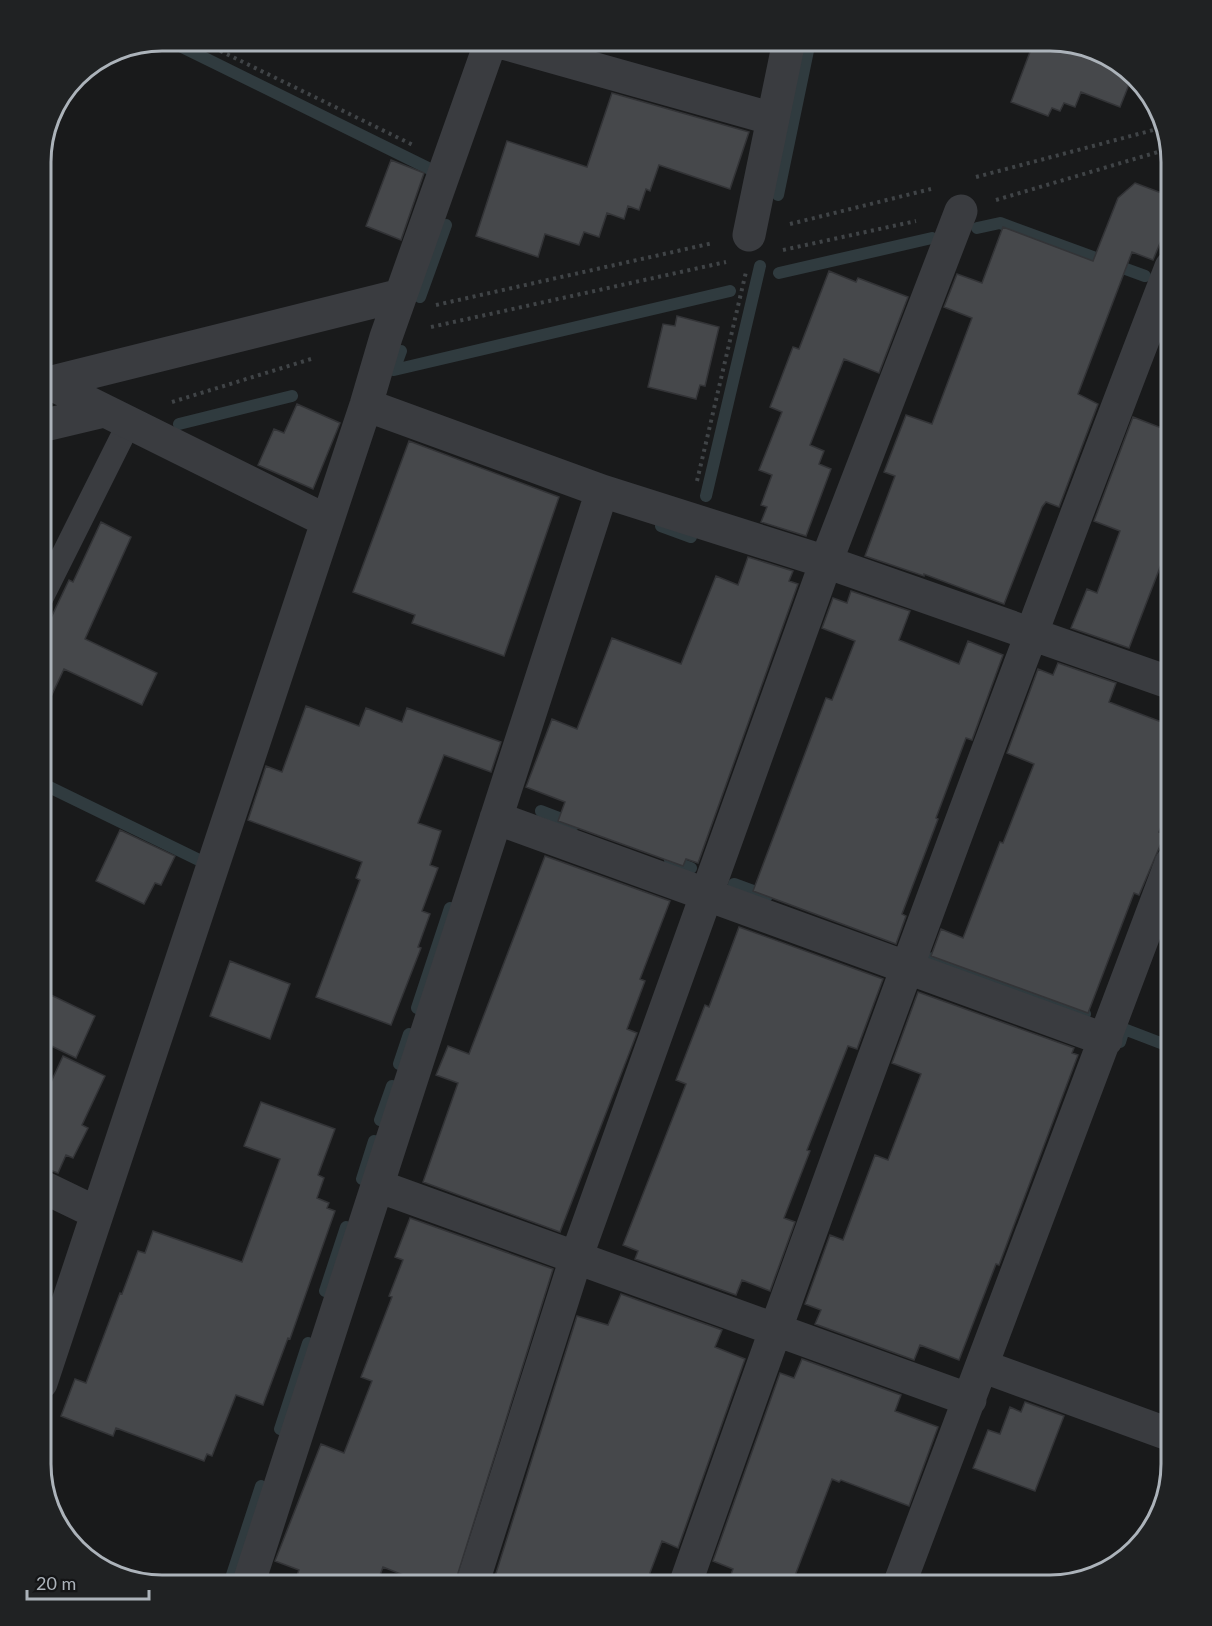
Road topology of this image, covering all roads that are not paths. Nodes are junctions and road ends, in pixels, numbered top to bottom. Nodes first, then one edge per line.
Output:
1 (487, 51) edge
2 (532, 51) edge
3 (787, 51) edge
4 (773, 118) junction
5 (961, 211) road end
6 (752, 249) road end
7 (1161, 295) edge
8 (393, 315) junction
9 (51, 380) edge
10 (51, 384) edge
11 (366, 405) junction
12 (118, 417) junction
13 (51, 425) edge
14 (602, 491) junction
15 (327, 521) junction
16 (826, 562) junction
17 (51, 575) edge
18 (1030, 634) junction
19 (1161, 679) edge
20 (496, 818) junction
21 (1161, 892) edge
22 (706, 895) junction
23 (908, 967) junction
24 (1106, 1040) junction
25 (378, 1186) junction
26 (51, 1191) edge
27 (97, 1214) junction
28 (576, 1258) junction
29 (775, 1329) junction
30 (51, 1350) edge
31 (982, 1366) junction
32 (970, 1400) junction
33 (1161, 1431) edge
34 (252, 1575) edge
35 (475, 1575) edge
36 (689, 1575) edge
37 (903, 1575) edge

1 - 8 street
2 - 4 street
3 - 4 street
4 - 6 street
5 - 16 street
7 - 18 street
8 - 9 street
8 - 11 street
10 - 12 street
11 - 14 street
11 - 15 street
12 - 13 street
12 - 15 street
12 - 17 lane
14 - 16 street
14 - 20 street
15 - 27 street
16 - 18 street
16 - 22 street
18 - 19 street
18 - 23 street
20 - 22 street
20 - 25 street
21 - 24 street
22 - 23 street
22 - 28 street
23 - 24 street
23 - 29 street
24 - 31 street
25 - 28 street
25 - 34 street
26 - 27 street
27 - 30 street
28 - 29 street
28 - 35 street
29 - 32 street
29 - 36 street
31 - 32 street
31 - 33 street
32 - 37 street

